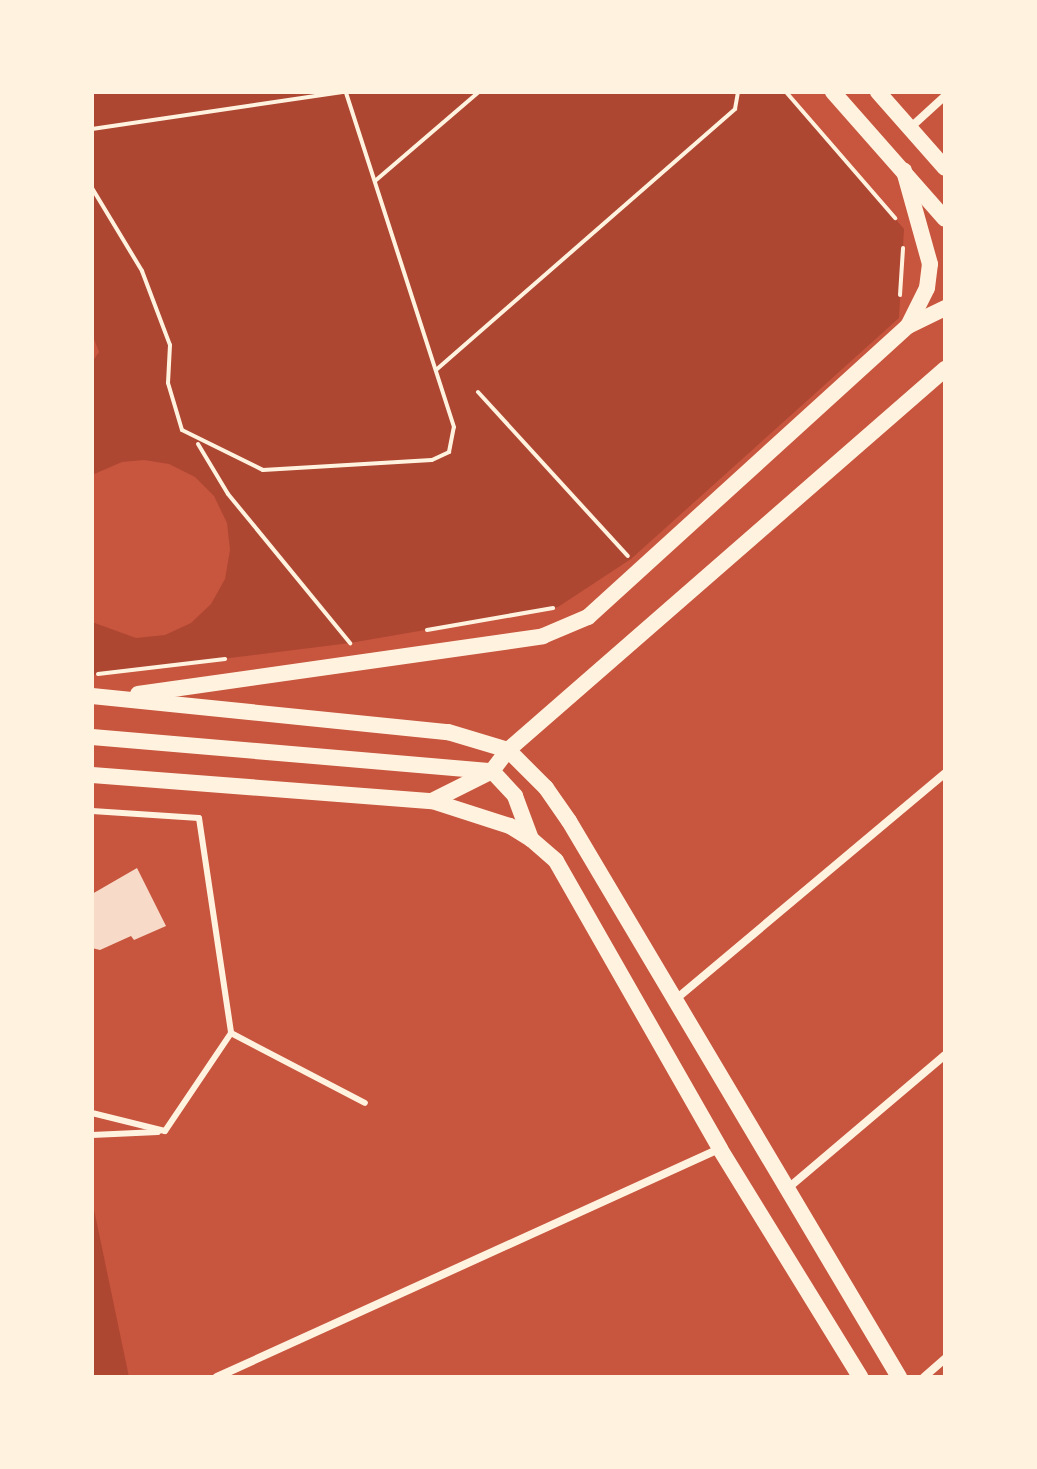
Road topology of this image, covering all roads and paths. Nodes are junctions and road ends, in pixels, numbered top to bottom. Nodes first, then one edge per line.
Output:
1 (345, 92) edge
2 (479, 92) edge
3 (738, 92) edge
4 (786, 92) edge
5 (833, 92) edge
6 (878, 92) edge
7 (945, 96) edge
8 (910, 128) junction
9 (92, 129) edge
10 (945, 168) edge
11 (904, 171) junction
12 (375, 181) junction
13 (92, 188) edge
14 (945, 219) edge
15 (904, 229) dead end
16 (903, 244) dead end
17 (899, 303) dead end
18 (945, 308) edge
19 (908, 326) junction
20 (945, 369) edge
21 (436, 370) junction
22 (478, 392) dead end
23 (197, 442) junction
24 (643, 548) dead end
25 (631, 559) junction
26 (621, 567) dead end
27 (558, 607) dead end
28 (424, 630) dead end
29 (365, 641) dead end
30 (350, 643) junction
31 (335, 645) dead end
32 (228, 658) dead end
33 (92, 675) edge
34 (92, 696) edge
35 (111, 698) junction
36 (92, 737) edge
37 (508, 750) junction
38 (492, 771) junction
39 (945, 773) edge
40 (92, 775) edge
41 (432, 801) junction
42 (92, 811) edge
43 (531, 839) junction
44 (676, 999) junction
45 (231, 1033) junction
46 (945, 1055) edge
47 (365, 1103) dead end
48 (92, 1113) edge
49 (165, 1131) junction
50 (92, 1135) edge
51 (720, 1149) junction
52 (786, 1190) junction
53 (945, 1359) edge
54 (217, 1377) edge
55 (860, 1377) edge
56 (899, 1377) edge
57 (924, 1377) edge

1 - 9 path
1 - 12 path
2 - 12 path
3 - 21 path
4 - 15 path
5 - 11 main road
6 - 8 main road
7 - 8 street
8 - 10 main road
11 - 14 main road
11 - 19 main road
12 - 21 path
13 - 23 path
16 - 17 path
18 - 19 main road
19 - 35 main road
20 - 37 main road
21 - 23 path
22 - 25 path
23 - 30 path
24 - 25 path
25 - 26 path
27 - 28 path
29 - 30 path
30 - 31 path
32 - 33 path
34 - 35 main road
35 - 37 main road
36 - 38 main road
37 - 38 main road
37 - 44 main road
38 - 41 main road
38 - 43 main road
39 - 44 street
40 - 41 main road
41 - 43 main road
42 - 45 lane
43 - 51 main road
44 - 52 main road
45 - 47 lane
45 - 49 lane
46 - 52 street
48 - 49 lane
49 - 50 lane
51 - 54 street
51 - 55 main road
52 - 56 main road
53 - 57 street

